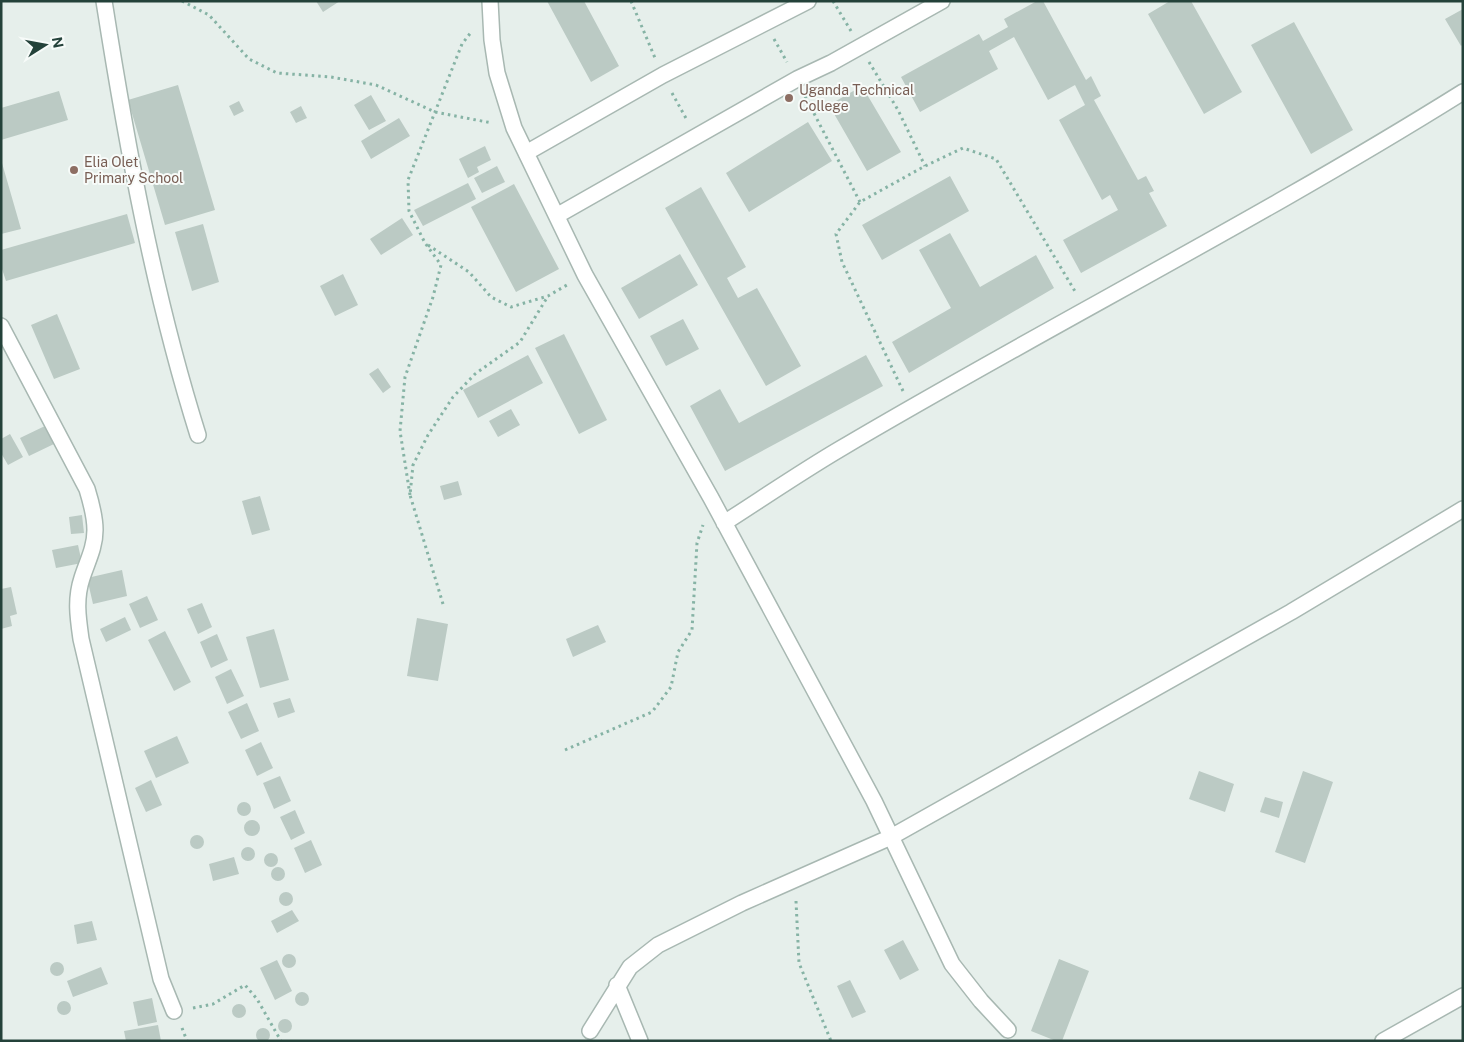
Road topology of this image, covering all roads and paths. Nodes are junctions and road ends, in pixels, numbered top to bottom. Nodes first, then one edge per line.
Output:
1 (104, 1) edge
2 (182, 1) edge
3 (808, 1) edge
4 (833, 1) edge
5 (942, 1) edge
6 (490, 4) edge
7 (765, 24) junction
8 (860, 46) junction
9 (797, 79) junction
10 (1463, 92) edge
11 (435, 112) junction
12 (514, 128) junction
13 (526, 153) junction
14 (925, 166) junction
15 (860, 202) junction
16 (558, 215) junction
17 (425, 243) junction
18 (585, 275) junction
19 (548, 296) junction
20 (1086, 311) junction
21 (1, 326) edge
22 (912, 409) junction
23 (198, 435) dead end
24 (410, 495) junction
25 (711, 498) junction
26 (1463, 510) edge
27 (724, 522) junction
28 (443, 604) dead end
29 (565, 750) dead end
30 (892, 837) junction
31 (795, 881) junction
32 (617, 985) junction
33 (1463, 996) edge
34 (174, 1011) joint
35 (1008, 1030) dead end
36 (590, 1032) dead end
37 (281, 1041) edge
38 (640, 1041) edge
39 (831, 1041) edge
40 (1384, 1041) edge

1 - 23 street
2 - 11 path
3 - 7 street
4 - 8 path
5 - 8 street
6 - 11 path
6 - 12 street
7 - 9 path
7 - 13 street
8 - 9 street
8 - 14 path
9 - 15 path
9 - 16 street
10 - 20 street
11 - 12 path
11 - 17 path
12 - 13 street
13 - 16 street
14 - 15 path
14 - 20 path
15 - 22 path
16 - 18 street
17 - 19 path
17 - 24 path
18 - 19 path
18 - 25 street
19 - 24 path
20 - 22 street
21 - 34 street
22 - 27 street
24 - 28 path
25 - 27 street
25 - 29 path
26 - 30 street
27 - 30 street
30 - 31 street
30 - 35 street
31 - 32 street
31 - 39 path
32 - 36 street
32 - 38 street
33 - 40 street
34 - 37 path

